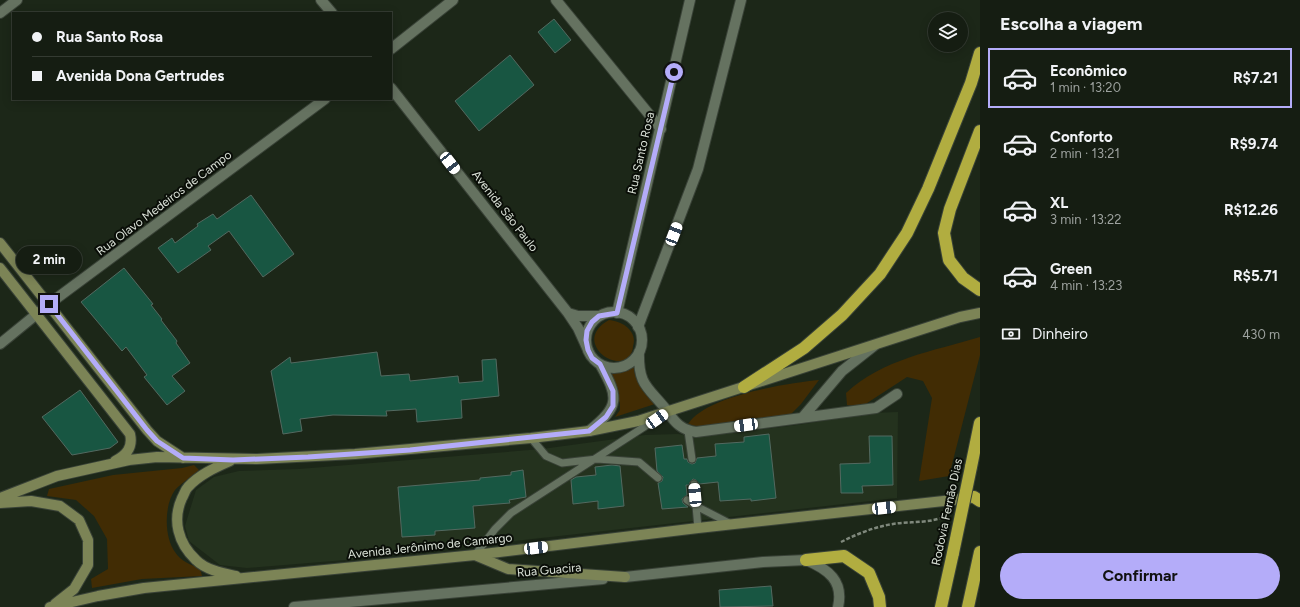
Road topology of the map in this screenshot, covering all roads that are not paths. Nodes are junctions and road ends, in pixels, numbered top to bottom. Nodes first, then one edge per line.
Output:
1 (16, 0) edge
2 (321, 0) edge
3 (453, 0) edge
4 (556, 0) edge
5 (690, 0) edge
6 (741, 0) edge
7 (331, 12) edge
8 (0, 13) edge
9 (392, 48) edge
10 (980, 53) edge
11 (392, 89) edge
12 (324, 100) edge
13 (661, 129) junction
14 (980, 131) edge
15 (0, 243) edge
16 (0, 268) edge
17 (980, 290) edge
18 (49, 304) junction
19 (568, 313) junction
20 (617, 313) junction
21 (980, 313) edge
22 (37, 314) junction
23 (599, 316) junction
24 (638, 327) junction
25 (0, 344) edge
26 (875, 345) junction
27 (588, 350) junction
28 (639, 352) junction
29 (600, 364) junction
30 (744, 387) junction
31 (897, 394) dead end
32 (668, 412) junction
33 (803, 417) junction
34 (980, 423) edge
35 (589, 431) junction
36 (688, 431) junction
37 (531, 438) junction
38 (183, 458) junction
39 (597, 459) junction
40 (692, 459) dead end
41 (233, 460) junction
42 (108, 464) junction
43 (658, 478) dead end
44 (694, 484) dead end
45 (0, 498) edge
46 (978, 498) edge
47 (687, 500) dead end
48 (0, 503) edge
49 (696, 506) junction
50 (731, 524) junction
51 (698, 528) junction
52 (980, 552) edge
53 (475, 555) junction
54 (806, 560) junction
55 (625, 577) junction
56 (242, 578) junction
57 (51, 607) edge
58 (295, 607) edge
59 (838, 607) edge
60 (880, 607) edge
61 (941, 607) edge
62 (968, 607) edge

1 - 8 street
2 - 7 street
3 - 9 street
4 - 13 street
5 - 13 street, Rua Santo Rosa
6 - 24 street
10 - 30 highway
11 - 19 street, Avenida São Paulo
12 - 18 street, Rua Olavo Medeiros de Campo
13 - 20 street, Rua Santo Rosa
14 - 17 highway
15 - 18 main road
16 - 22 main road
18 - 22 street, Rua Olavo Medeiros de Campo
18 - 38 main road
19 - 23 street
19 - 27 street, Avenida São Paulo
20 - 23 street
20 - 24 street
21 - 26 main road
22 - 25 street, Rua Olavo Medeiros de Campo
22 - 42 main road
23 - 27 street
24 - 28 street
26 - 30 main road
26 - 33 street
27 - 29 street
28 - 29 street
28 - 32 street
29 - 35 street
30 - 32 main road
31 - 33 street
32 - 35 main road
32 - 36 street
32 - 39 lane
33 - 36 street
34 - 61 highway, Rodovia Fernão Dias, bridge
35 - 37 main road
36 - 40 lane
37 - 39 lane
37 - 41 main road
38 - 41 main road
38 - 42 main road
39 - 43 lane
39 - 53 lane
41 - 56 main road
42 - 45 main road
44 - 49 lane
46 - 50 main road, Avenida Jerônimo de Camargo
47 - 49 lane
48 - 57 main road
49 - 50 lane
49 - 51 lane
50 - 51 main road, Avenida Jerônimo de Camargo
51 - 53 main road, Avenida Jerônimo de Camargo
52 - 62 highway
53 - 55 main road
53 - 56 main road, Avenida Jerônimo de Camargo
54 - 55 street, Rua Guacira
54 - 59 street
54 - 60 highway
55 - 58 street, Rua Guacira
56 - 57 main road, Avenida Jerônimo de Camargo

